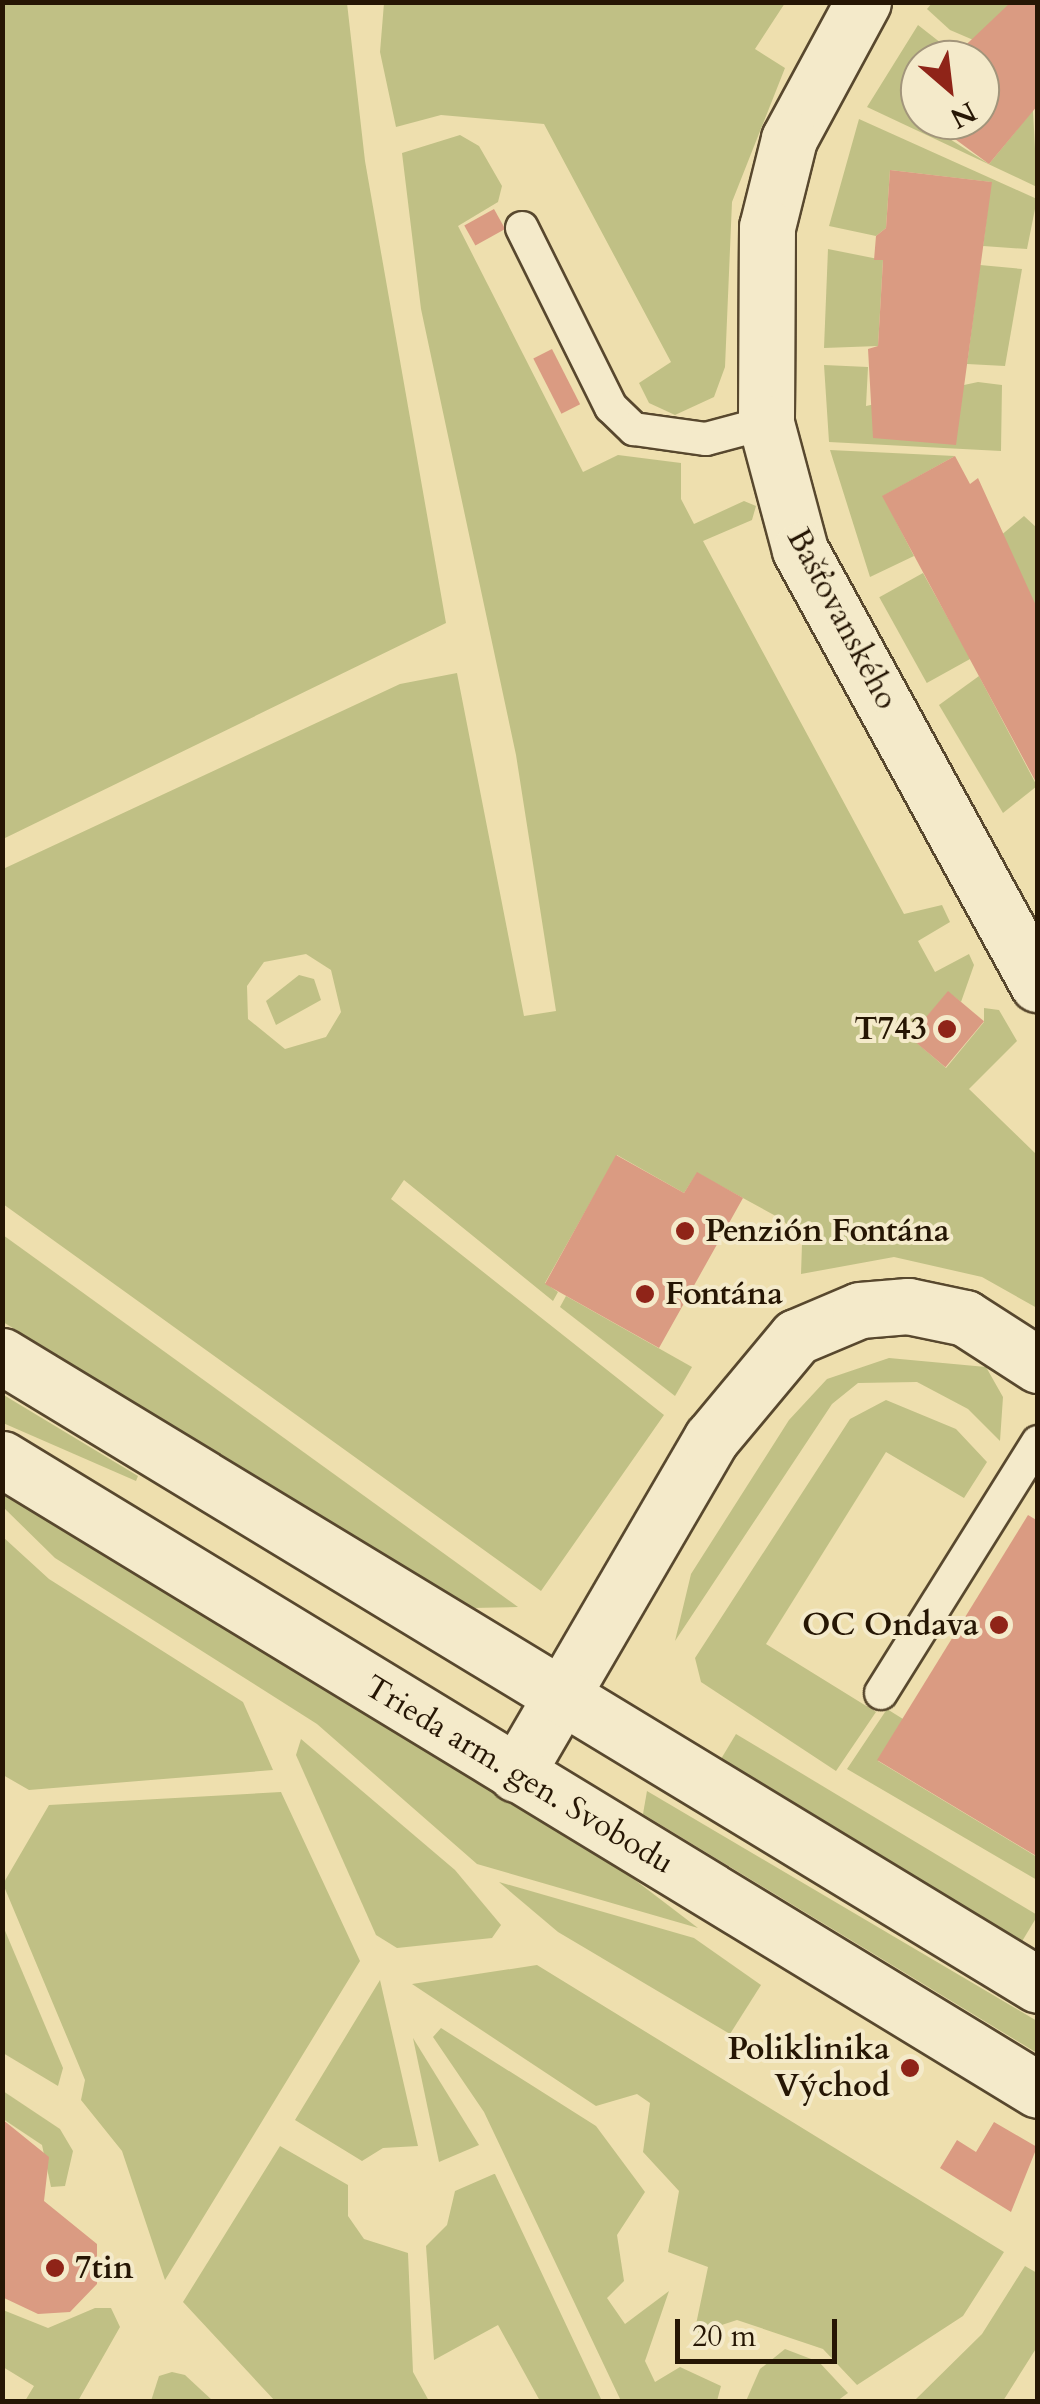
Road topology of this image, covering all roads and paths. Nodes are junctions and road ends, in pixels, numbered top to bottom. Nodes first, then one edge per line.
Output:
1 (863, 2) edge
2 (522, 228) dead end
3 (766, 423) junction
4 (1038, 984) edge
5 (2, 1356) edge
6 (1038, 1365) edge
7 (1038, 1442) edge
8 (2, 1459) edge
9 (880, 1692) dead end
10 (562, 1696) junction
11 (516, 1774) junction
12 (1038, 1985) edge
13 (1038, 2090) edge

1 - 3 street, Bašťovanského
2 - 3 lane
3 - 4 street, Bašťovanského
5 - 10 street
6 - 10 street
7 - 9 lane
8 - 11 street, Trieda arm. gen. Svobodu
10 - 11 street
10 - 12 street
11 - 13 street, Trieda arm. gen. Svobodu

